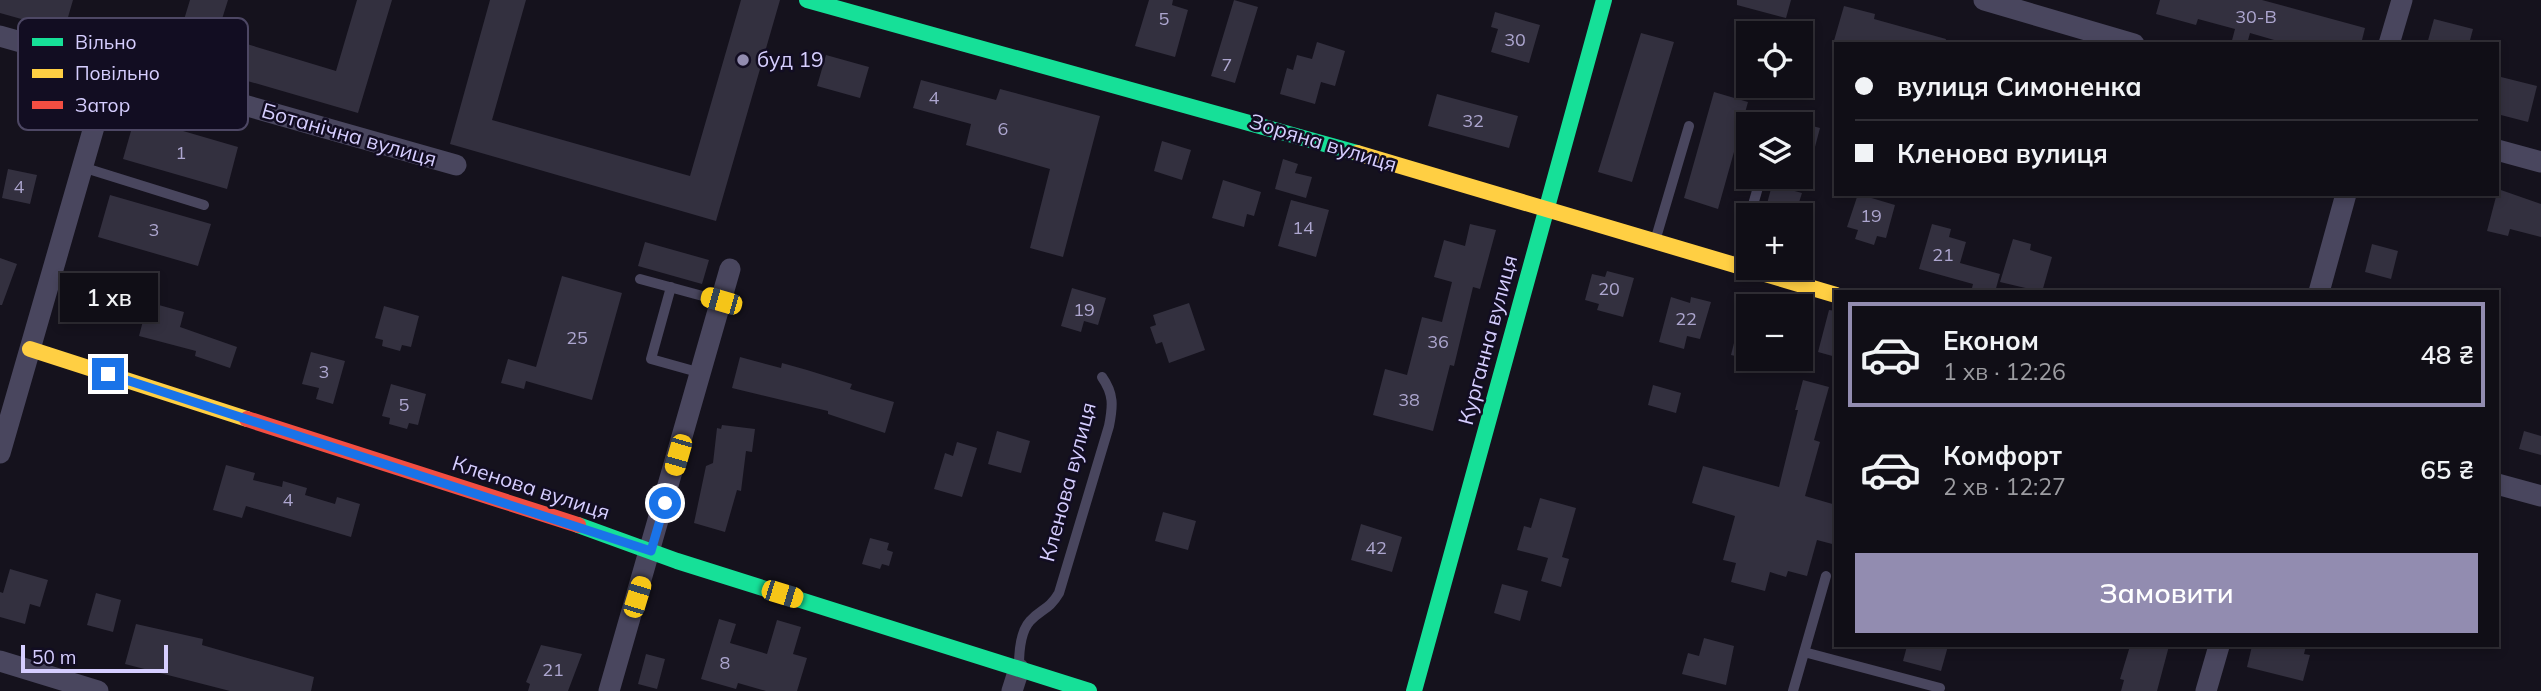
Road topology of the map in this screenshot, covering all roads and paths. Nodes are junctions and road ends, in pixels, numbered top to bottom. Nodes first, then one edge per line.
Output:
1 (807, 0) edge
2 (1604, 0) edge
3 (1984, 0) edge
4 (2402, 0) edge
5 (0, 36) edge
6 (18, 41) edge
7 (2127, 42) edge
8 (2390, 42) edge
9 (248, 107) edge
10 (1689, 126) dead end
11 (93, 130) edge
12 (2499, 151) edge
13 (2541, 162) edge
14 (456, 165) dead end
15 (82, 167) junction
16 (2345, 196) edge
17 (204, 205) dead end
18 (1545, 209) junction
19 (1655, 242) junction
20 (1736, 265) edge
21 (730, 269) dead end
22 (640, 278) dead end
23 (1786, 280) edge
24 (671, 287) junction
25 (2320, 290) edge
26 (1834, 294) edge
27 (721, 301) junction
28 (30, 349) junction
29 (701, 373) junction
30 (1102, 377) dead end
31 (0, 453) edge
32 (2499, 485) edge
33 (2541, 496) edge
34 (651, 551) junction
35 (1826, 576) dead end
36 (2219, 647) edge
37 (1804, 652) junction
38 (0, 661) edge
39 (1019, 669) junction
40 (1940, 688) dead end
41 (98, 691) edge
42 (609, 691) edge
43 (1012, 691) edge
44 (1089, 691) edge
45 (1414, 691) edge
46 (1793, 691) edge
47 (2206, 691) edge

1 - 18 street, Зоряна вулиця
2 - 18 street, Курганна вулиця
3 - 7 street
4 - 8 street
5 - 6 street, Ботанічна вулиця
9 - 14 street, Ботанічна вулиця
10 - 19 lane
11 - 15 street
12 - 13 street
15 - 17 lane
15 - 28 street
16 - 25 street
18 - 19 street, Зоряна вулиця
18 - 45 street, Курганна вулиця
19 - 20 street, Зоряна вулиця
21 - 27 street
22 - 24 lane
23 - 26 street, Зоряна вулиця
24 - 27 lane
24 - 29 lane
27 - 29 street
28 - 31 street
28 - 34 street, Кленова вулиця
29 - 34 street
30 - 39 lane, Кленова вулиця
32 - 33 street
34 - 39 street, Кленова вулиця
34 - 42 street
35 - 37 lane
36 - 47 street
37 - 40 lane
37 - 46 lane
38 - 41 street
39 - 43 street
39 - 44 street, Кленова вулиця

